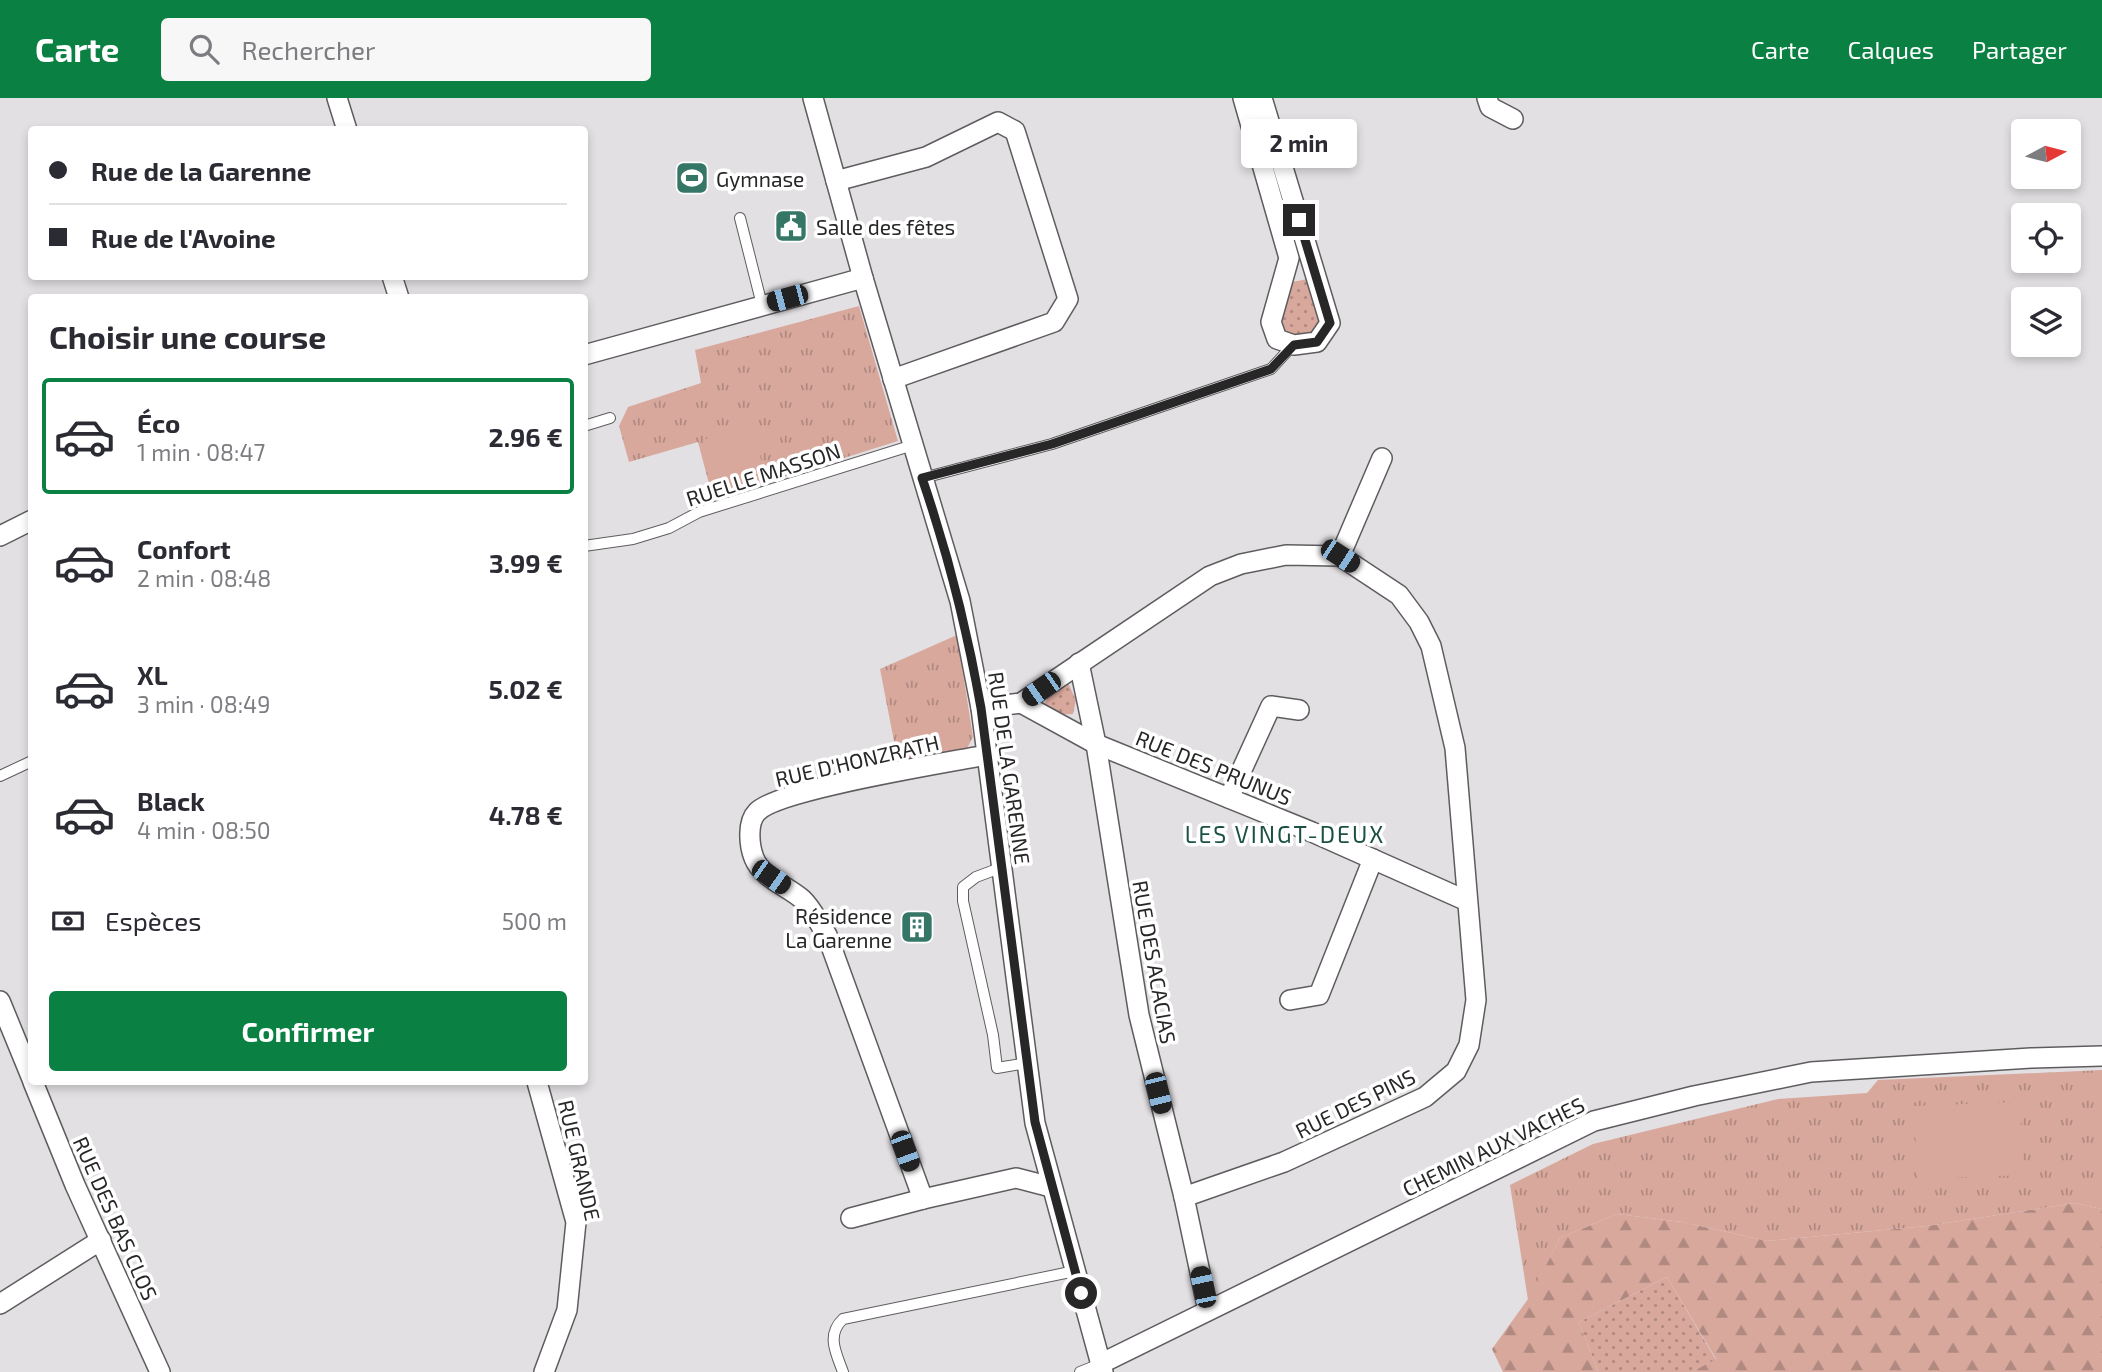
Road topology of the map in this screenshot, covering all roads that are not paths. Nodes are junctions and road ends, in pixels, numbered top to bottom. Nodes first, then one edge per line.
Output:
1 (337, 98) edge
2 (813, 98) edge
3 (1243, 98) edge
4 (1262, 98) edge
5 (1487, 98) edge
6 (1513, 119) dead end
7 (346, 126) edge
8 (836, 181) junction
9 (740, 218) dead end
10 (1289, 258) junction
11 (1314, 269) junction
12 (863, 278) junction
13 (762, 305) junction
14 (1294, 345) junction
15 (588, 354) edge
16 (893, 379) junction
17 (610, 418) dead end
18 (588, 425) edge
19 (913, 446) junction
20 (1382, 458) dead end
21 (922, 478) junction
22 (28, 522) edge
23 (0, 536) edge
24 (588, 545) edge
25 (1340, 556) junction
26 (1079, 663) junction
27 (1021, 703) junction
28 (981, 708) junction
29 (1299, 710) dead end
30 (1096, 744) junction
31 (986, 755) junction
32 (28, 763) edge
33 (0, 776) edge
34 (1229, 798) junction
35 (1373, 859) junction
36 (1000, 868) junction
37 (1467, 901) junction
38 (1290, 1000) dead end
39 (0, 1001) edge
40 (2102, 1056) edge
41 (1027, 1063) junction
42 (28, 1070) edge
43 (34, 1085) edge
44 (538, 1085) edge
45 (1042, 1152) junction
46 (1016, 1178) junction
47 (1051, 1187) junction
48 (1184, 1197) junction
49 (923, 1199) junction
50 (851, 1218) dead end
51 (101, 1240) junction
52 (1075, 1271) junction
53 (0, 1304) edge
54 (1208, 1310) junction
55 (1102, 1368) edge
56 (160, 1372) edge
57 (544, 1372) edge
58 (843, 1372) edge
59 (1080, 1372) edge

1 - 7 street
2 - 8 street, RUE DE LA GARENNE
3 - 10 street
4 - 11 street
5 - 6 street
8 - 12 street, RUE DE LA GARENNE
8 - 16 street
9 - 13 lane
10 - 11 street
10 - 14 street
11 - 14 street
12 - 13 street
12 - 16 street, RUE DE LA GARENNE
13 - 15 street
14 - 21 lane
16 - 19 street, RUE DE LA GARENNE
17 - 18 lane
19 - 21 street, RUE DE LA GARENNE
19 - 24 lane, RUELLE MASSON
20 - 25 street
21 - 28 street, RUE DE LA GARENNE
22 - 23 street
25 - 26 street
25 - 37 street, RUE DES PINS
26 - 27 street
26 - 30 street, RUE DES ACACIAS
27 - 28 street
27 - 30 street, RUE DES PRUNUS
28 - 31 street, RUE DE LA GARENNE
29 - 34 street
30 - 34 street, RUE DES PRUNUS
30 - 48 street, RUE DES ACACIAS
31 - 36 street, RUE DE LA GARENNE
31 - 49 street, RUE D'HONZRATH
32 - 33 lane
34 - 35 street, RUE DES PRUNUS
35 - 37 street, RUE DES PRUNUS
35 - 38 street
36 - 41 street, RUE DE LA GARENNE
36 - 41 lane
37 - 48 street, RUE DES PINS
39 - 42 street, RUE DES BAS CLOS
40 - 54 street, CHEMIN AUX VACHES
41 - 45 street, RUE DE LA GARENNE
43 - 51 street, RUE DES BAS CLOS
44 - 57 street, RUE GRANDE
45 - 46 street
45 - 47 street, RUE DE LA GARENNE
46 - 47 street
46 - 49 street
47 - 52 street, RUE DE LA GARENNE
48 - 54 street, RUE DES ACACIAS
49 - 50 street
51 - 53 street
51 - 56 street, RUE DES BAS CLOS
52 - 55 street, RUE DE LA GARENNE
52 - 58 lane
54 - 55 street, CHEMIN AUX VACHES
55 - 59 lane

